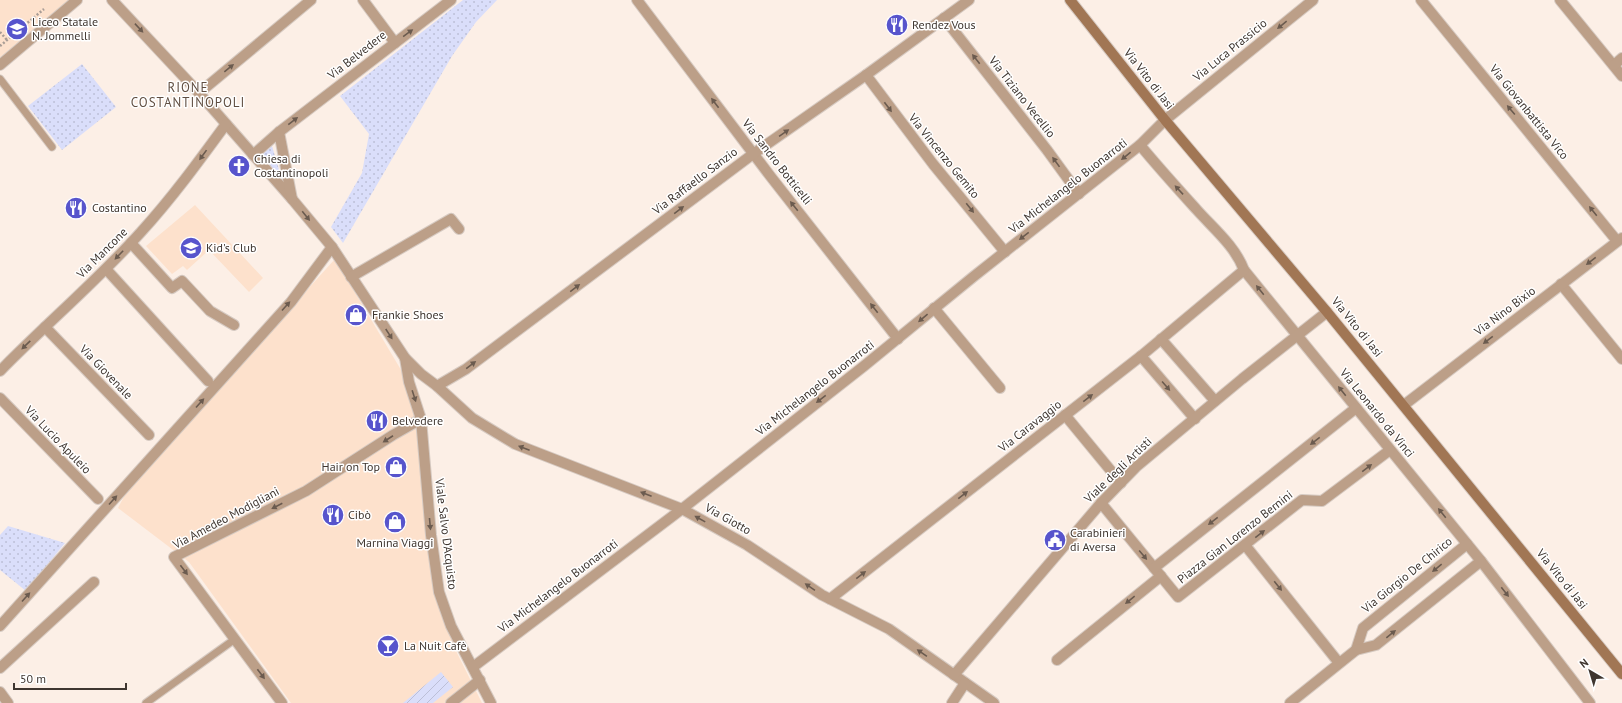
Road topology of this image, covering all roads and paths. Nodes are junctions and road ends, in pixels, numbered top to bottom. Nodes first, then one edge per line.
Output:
1 (77, 0) edge
2 (112, 0) edge
3 (311, 0) edge
4 (363, 0) edge
5 (451, 0) edge
6 (637, 0) edge
7 (969, 0) edge
8 (1070, 0) edge
9 (1313, 0) edge
10 (1421, 0) edge
11 (1560, 0) edge
12 (49, 5) dead end
13 (944, 18) junction
14 (0, 32) edge
15 (7, 40) junction
16 (395, 42) junction
17 (0, 46) edge
18 (1622, 58) edge
19 (0, 65) edge
20 (1614, 65) junction
21 (866, 75) junction
22 (1622, 76) edge
23 (0, 79) edge
24 (199, 93) junction
25 (1164, 120) junction
26 (226, 124) junction
27 (279, 132) junction
28 (1140, 145) junction
29 (52, 147) dead end
30 (753, 154) junction
31 (253, 155) junction
32 (1078, 194) junction
33 (292, 199) junction
34 (459, 229) dead end
35 (1620, 239) edge
36 (131, 243) junction
37 (332, 247) junction
38 (1005, 252) junction
39 (106, 269) junction
40 (1244, 270) junction
41 (351, 277) junction
42 (1561, 284) junction
43 (934, 308) junction
44 (1327, 312) junction
45 (234, 325) dead end
46 (45, 327) junction
47 (1297, 335) junction
48 (898, 339) junction
49 (1161, 339) junction
50 (1141, 356) junction
51 (405, 358) junction
52 (1622, 359) edge
53 (0, 371) edge
54 (208, 381) dead end
55 (437, 386) junction
56 (1000, 388) dead end
57 (0, 398) edge
58 (1215, 402) junction
59 (1404, 405) junction
60 (1356, 408) junction
61 (1065, 415) junction
62 (421, 419) junction
63 (1195, 419) junction
64 (149, 435) dead end
65 (1390, 450) junction
66 (1121, 483) junction
67 (98, 499) dead end
68 (1100, 503) junction
69 (682, 508) junction
70 (1467, 544) junction
71 (1245, 545) junction
72 (1481, 561) junction
73 (1157, 572) junction
74 (94, 582) dead end
75 (830, 599) junction
76 (0, 626) edge
77 (235, 639) junction
78 (1356, 650) junction
79 (1056, 660) dead end
80 (1339, 663) junction
81 (473, 667) junction
82 (0, 668) edge
83 (1622, 674) edge
84 (954, 676) junction
85 (480, 680) junction
86 (965, 683) junction
87 (0, 692) edge
88 (8, 703) edge
89 (146, 703) edge
90 (282, 703) edge
91 (451, 703) edge
92 (491, 703) edge
93 (952, 703) edge
94 (994, 703) edge
95 (1290, 703) edge
96 (1590, 703) edge

1 - 19 street
2 -> 24 street
24 -> 3 street
4 - 16 street
16 -> 5 street, Via Belvedere
30 -> 6 street, Via Sandro Botticelli
7 - 13 street, Via Raffaello Sanzio
8 - 25 street, Via Vito di Jasi
9 -> 25 street, Via Luca Prassicio
35 -> 10 street, Via Giovanbattista Vico
11 - 20 street
12 - 15 path
13 - 21 street, Via Raffaello Sanzio
32 -> 13 street, Via Tiziano Vecellio
14 - 15 path
15 - 17 path
27 -> 16 street, Via Belvedere
18 - 20 street
20 - 22 street
30 -> 21 street, Via Raffaello Sanzio
21 -> 38 street, Via Vincenzo Gemito
23 - 29 lane
24 - 26 street
25 - 28 street, Via Michelangelo Buonarroti
25 - 44 street, Via Vito di Jasi
26 - 31 street
26 -> 36 street, Via Mancone
27 - 31 street, Via Belvedere
27 - 33 street
28 -> 32 street, Via Michelangelo Buonarroti
40 -> 28 street, Via Leonardo da Vinci
48 -> 30 street, Via Sandro Botticelli
55 -> 30 street, Via Raffaello Sanzio
31 - 33 street
32 -> 38 street, Via Michelangelo Buonarroti
33 -> 37 street
34 - 41 street
35 -> 42 street, Via Nino Bixio
36 -> 39 street, Via Mancone
36 - 45 street
37 - 41 street
76 -> 37 street
38 - 43 street, Via Michelangelo Buonarroti
39 - 46 street, Via Mancone
39 - 54 street
47 -> 40 street, Via Leonardo da Vinci
40 - 49 street, Via Caravaggio
41 -> 51 street
42 - 52 street
42 -> 59 street, Via Nino Bixio
43 -> 48 street, Via Michelangelo Buonarroti
43 - 56 street
44 - 47 street, Viale degli Artisti
44 - 59 street, Via Vito di Jasi
46 -> 53 street, Via Mancone
46 - 64 street, Via Giovenale
47 - 58 street, Viale degli Artisti
60 -> 47 street, Via Leonardo da Vinci
48 -> 69 street, Via Michelangelo Buonarroti
49 - 50 street, Via Caravaggio
49 - 58 street
61 -> 50 street, Via Caravaggio
50 -> 63 street
51 - 55 street, Via Giotto
51 -> 62 street, Viale Salvo D'Acquisto
69 -> 55 street, Via Giotto
57 - 67 street, Via Lucio Apuleio
58 - 63 street, Viale degli Artisti
59 - 83 street, Via Vito di Jasi
60 - 65 street, Via Leonardo da Vinci
60 -> 73 street, Piazza Gian Lorenzo Bernini
61 - 66 street
75 -> 61 street, Via Caravaggio
62 -> 77 street, Via Amedeo Modigliani
62 -> 81 street, Viale Salvo D'Acquisto
63 - 66 street, Viale degli Artisti
70 -> 65 street, Via Leonardo da Vinci
71 -> 65 street, Piazza Gian Lorenzo Bernini
66 - 68 street, Viale degli Artisti
68 -> 73 street, Piazza Gian Lorenzo Bernini
68 - 84 street, Viale degli Artisti
75 -> 69 street, Via Giotto
69 - 81 street, Via Michelangelo Buonarroti
70 - 72 street, Via Leonardo da Vinci
70 -> 78 street, Via Giorgio De Chirico
71 - 73 street, Piazza Gian Lorenzo Bernini
71 -> 80 street
78 -> 72 street
72 -> 96 street, Via Leonardo da Vinci
73 -> 79 street, Piazza Gian Lorenzo Bernini
74 - 82 street
84 -> 75 street, Via Giotto
77 - 89 lane
77 -> 90 street, Via Amedeo Modigliani
78 - 80 street
80 - 95 street
81 - 85 street, Viale Salvo D'Acquisto
84 - 86 street, Via Giotto
85 - 91 street
85 - 92 street, Viale Salvo D'Acquisto
86 - 93 street
86 - 94 street, Via Giotto
87 - 88 street

